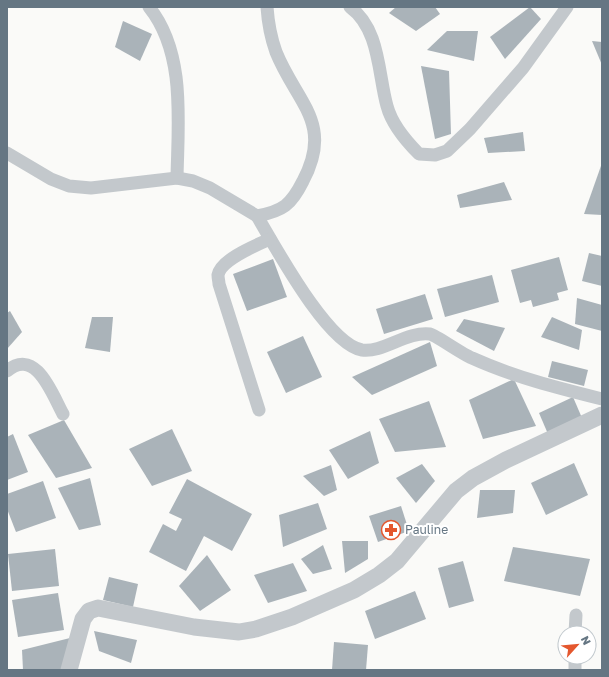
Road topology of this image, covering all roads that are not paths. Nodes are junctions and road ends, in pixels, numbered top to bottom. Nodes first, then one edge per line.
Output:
1 (149, 7) edge
2 (267, 7) edge
3 (350, 7) edge
4 (567, 7) edge
5 (7, 153) edge
6 (178, 178) junction
7 (257, 216) junction
8 (270, 239) junction
9 (7, 371) edge
10 (602, 399) edge
11 (259, 410) dead end
12 (63, 414) dead end
13 (602, 414) edge
14 (576, 615) dead end
15 (576, 625) edge
16 (69, 670) edge

1 - 6 street
2 - 7 street
3 - 4 street
5 - 6 street
6 - 7 street
7 - 8 street
8 - 10 street
8 - 11 street
9 - 12 street
13 - 16 street
14 - 15 street

